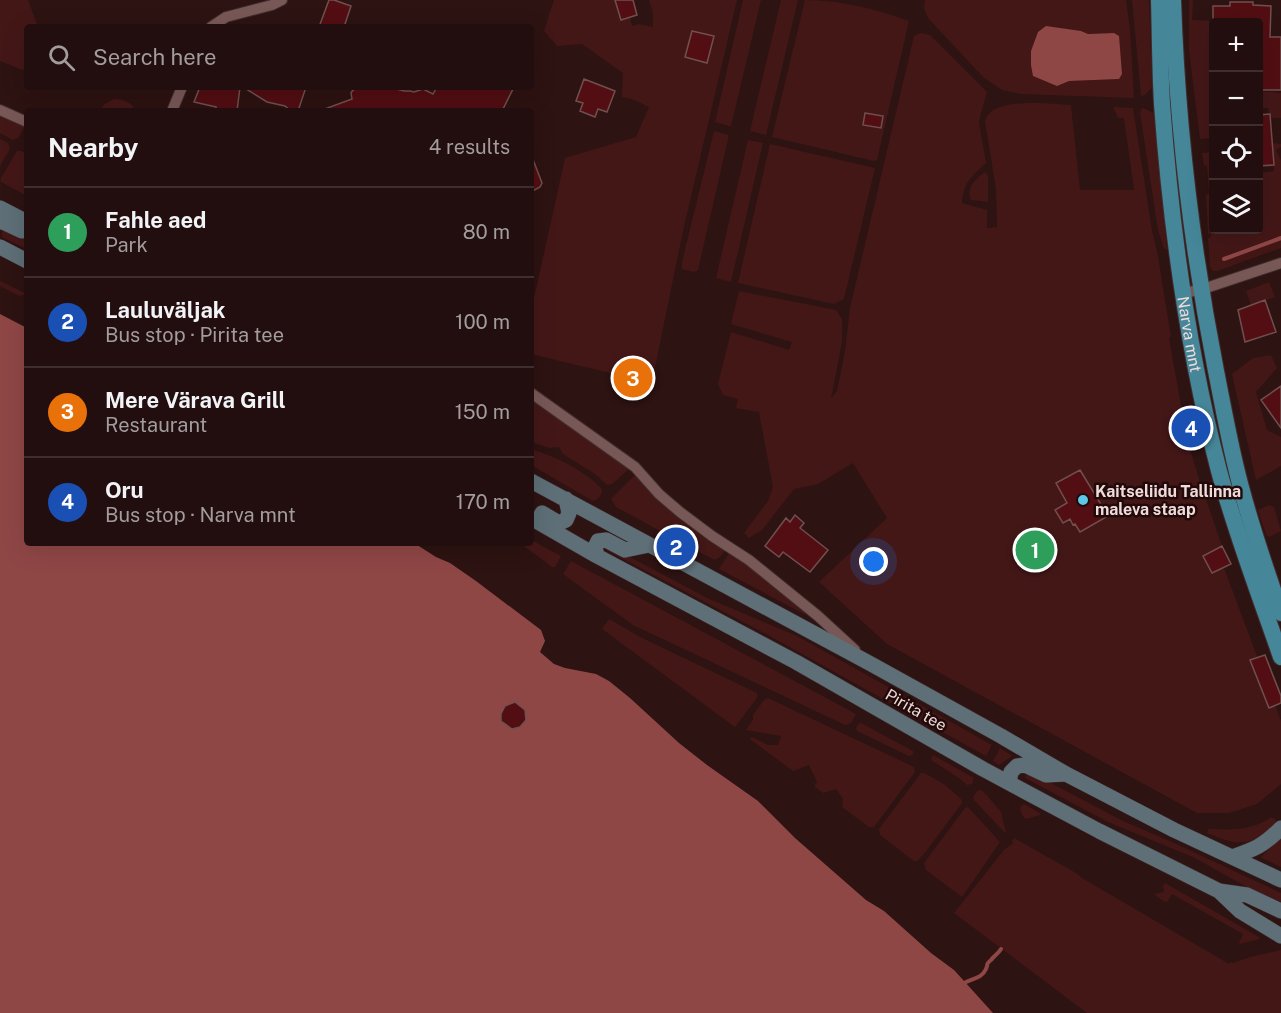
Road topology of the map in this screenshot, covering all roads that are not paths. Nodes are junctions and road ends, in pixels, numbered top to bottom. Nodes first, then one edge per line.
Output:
1 (282, 0) edge
2 (1159, 0) edge
3 (1173, 0) edge
4 (216, 24) edge
5 (181, 90) edge
6 (173, 108) edge
7 (0, 110) edge
8 (24, 121) edge
9 (0, 207) edge
10 (24, 220) edge
11 (0, 222) edge
12 (24, 231) edge
13 (0, 247) edge
14 (24, 259) edge
15 (1281, 263) edge
16 (1200, 290) junction
17 (1183, 293) junction
18 (534, 395) edge
19 (534, 483) edge
20 (566, 500) junction
21 (534, 511) edge
22 (534, 520) edge
23 (649, 545) junction
24 (597, 556) junction
25 (1281, 613) edge
26 (1281, 657) edge
27 (871, 664) junction
28 (1066, 774) junction
29 (1009, 783) junction
30 (1281, 828) edge
31 (1232, 857) junction
32 (1281, 880) edge
33 (1219, 891) junction
34 (1281, 911) edge
35 (1281, 936) edge

1 - 4 street
2 - 17 main road, Narva mnt
3 - 16 main road, Narva mnt
5 - 6 street
7 - 8 street
9 - 10 main road
11 - 12 main road
13 - 14 main road
15 - 16 street
16 - 17 street
16 - 25 main road, Narva mnt
17 - 26 main road, Narva mnt
18 - 27 street
19 - 20 main road, Pirita tee
20 - 21 main road
20 - 23 main road, Pirita tee
22 - 24 main road, Pirita tee
23 - 24 main road
23 - 27 main road, Pirita tee
24 - 29 main road, Pirita tee
27 - 28 main road, Pirita tee
28 - 29 main road
28 - 31 main road, Pirita tee
29 - 33 main road, Pirita tee
30 - 31 main road
31 - 32 main road, Pirita tee
33 - 34 main road
33 - 35 main road, Pirita tee

